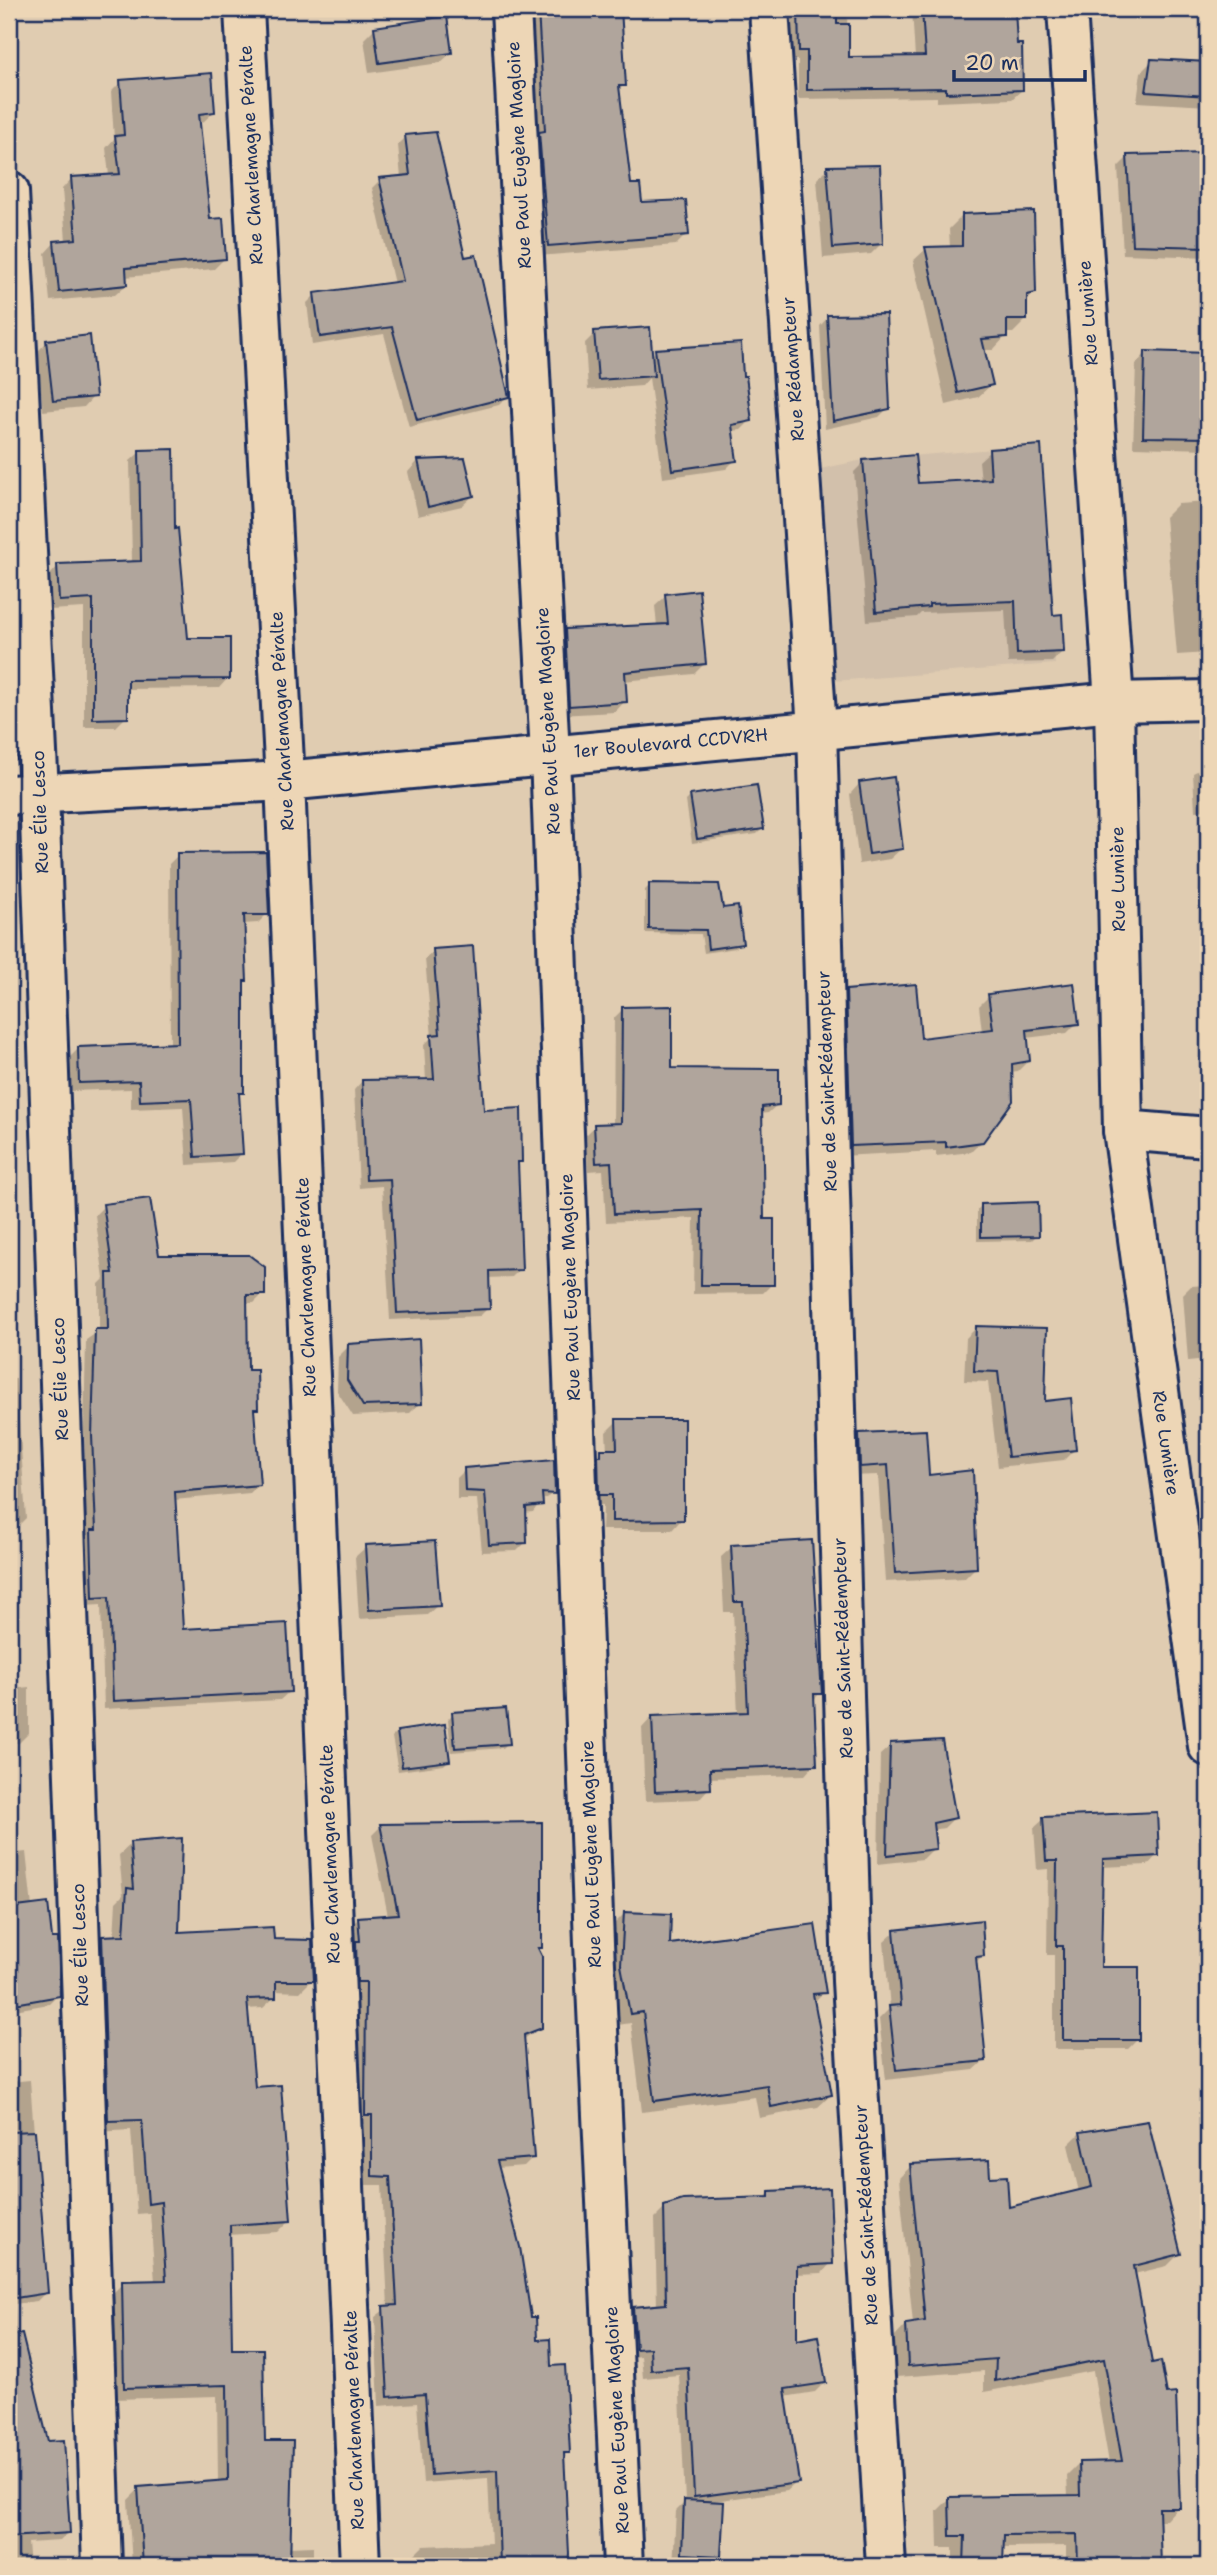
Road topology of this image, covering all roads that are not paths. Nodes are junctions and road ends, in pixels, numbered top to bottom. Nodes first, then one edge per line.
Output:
1 (244, 9) edge
2 (511, 9) edge
3 (769, 9) edge
4 (1067, 9) edge
5 (9, 191) edge
6 (1208, 699) edge
7 (1114, 702) junction
8 (817, 729) junction
9 (550, 755) junction
10 (285, 780) junction
11 (24, 794) edge
12 (1123, 1130) junction
13 (1208, 1136) edge
14 (1208, 1746) edge
15 (102, 2566) edge
16 (360, 2566) edge
17 (624, 2566) edge
18 (887, 2566) edge

1 - 10 street, Rue Charlemagne Péralte
2 - 9 street, Rue Paul Eugène Magloire
3 - 8 street, Rue Rédampteur
4 - 7 street, Rue Lumière
5 - 11 street, Rue Élie Lesco
6 - 7 street, 1er Boulevard CCDVRH
7 - 8 street, 1er Boulevard CCDVRH
7 - 12 street, Rue Lumière
8 - 9 street, 1er Boulevard CCDVRH
8 - 18 street, Rue de Saint-Rédempteur
9 - 10 street, 1er Boulevard CCDVRH
9 - 17 street, Rue Paul Eugène Magloire
10 - 11 street, 1er Boulevard CCDVRH
10 - 16 street, Rue Charlemagne Péralte
11 - 15 street, Rue Élie Lesco
12 - 13 street
12 - 14 street, Rue Lumière

